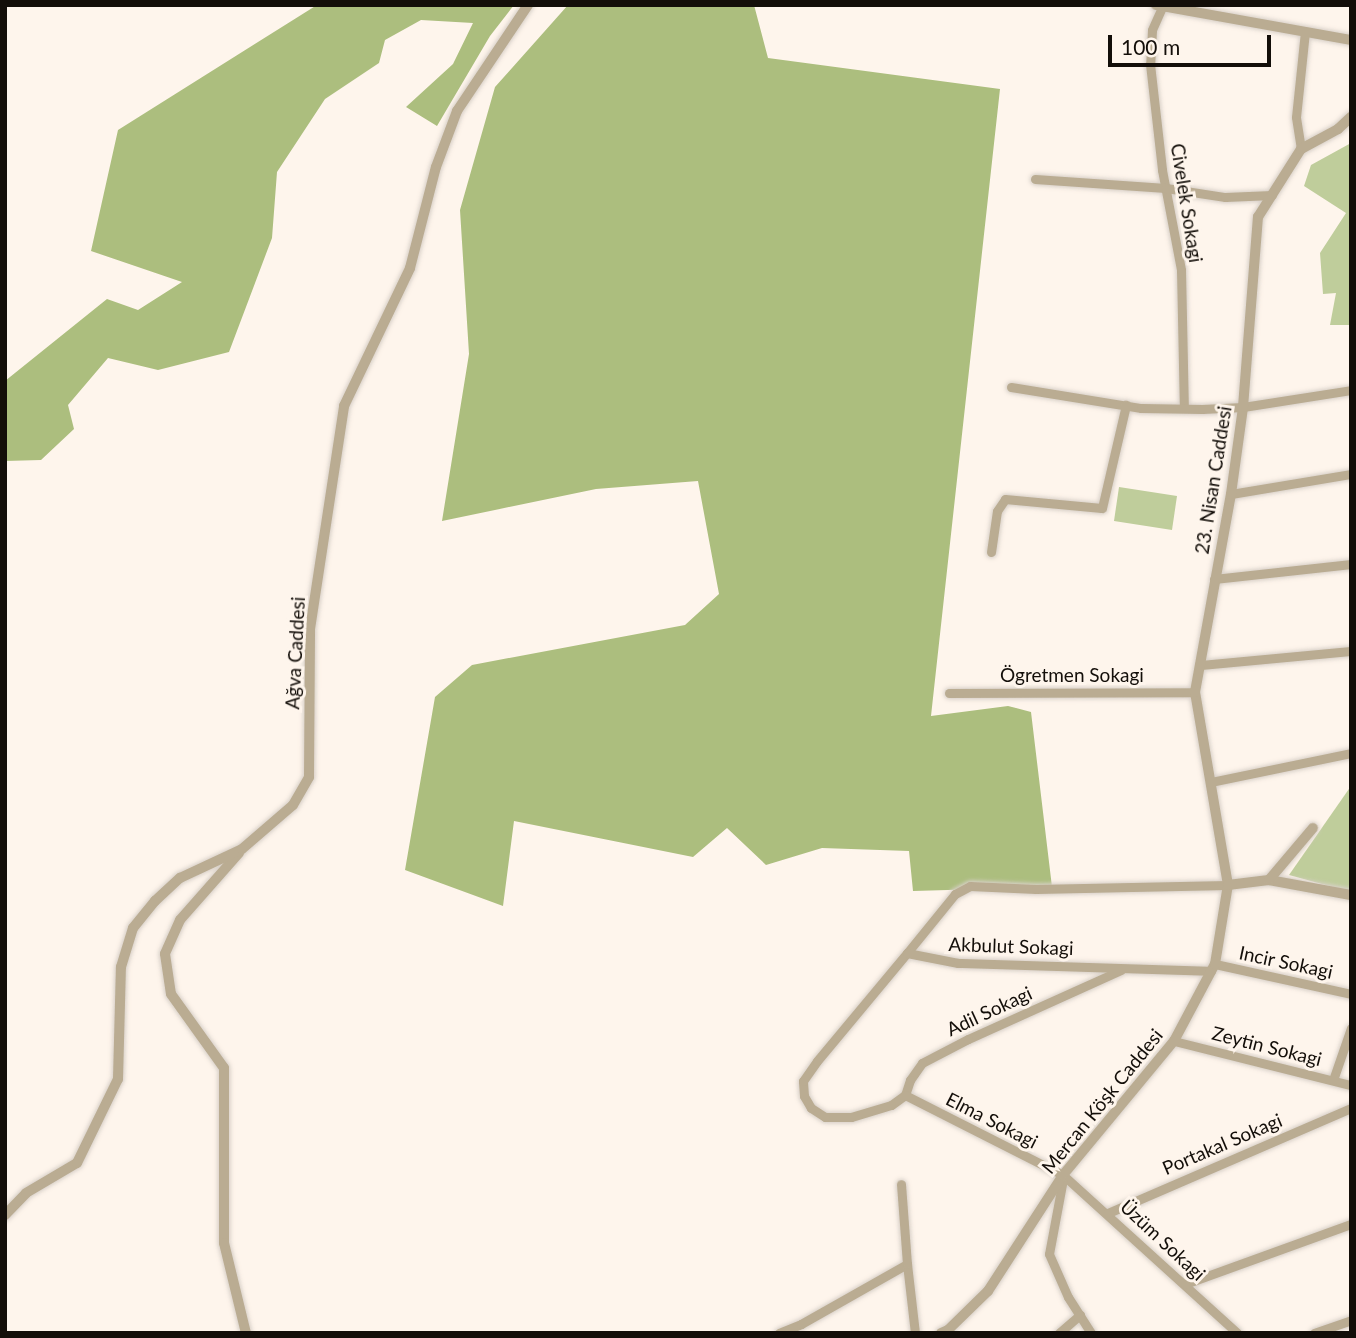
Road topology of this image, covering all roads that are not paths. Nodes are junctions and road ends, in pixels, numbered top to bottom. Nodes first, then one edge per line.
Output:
1 (528, 5) edge
2 (1160, 6) edge
3 (1305, 32) junction
4 (1351, 40) edge
5 (1351, 117) edge
6 (1301, 149) junction
7 (1034, 179) dead end
8 (1166, 188) junction
9 (1272, 195) junction
10 (1011, 387) dead end
11 (1351, 390) edge
12 (1126, 405) junction
13 (1243, 407) junction
14 (1184, 408) junction
15 (1351, 474) edge
16 (1231, 494) junction
17 (991, 552) dead end
18 (1351, 564) edge
19 (1214, 579) junction
20 (1351, 651) edge
21 (1200, 665) junction
22 (1195, 692) junction
23 (948, 694) dead end
24 (1351, 752) edge
25 (1211, 782) junction
26 (1313, 828) dead end
27 (242, 849) junction
28 (1269, 880) junction
29 (1228, 885) junction
30 (1351, 895) edge
31 (906, 953) junction
32 (1213, 968) junction
33 (1121, 970) junction
34 (1351, 994) edge
35 (1351, 1028) edge
36 (1174, 1041) junction
37 (1333, 1080) junction
38 (1351, 1085) edge
39 (905, 1095) junction
40 (1351, 1108) edge
41 (1063, 1175) junction
42 (901, 1184) dead end
43 (1108, 1213) junction
44 (5, 1215) edge
45 (1351, 1224) edge
46 (907, 1265) junction
47 (1185, 1284) junction
48 (1080, 1315) junction
49 (1351, 1320) edge
50 (246, 1333) edge
51 (779, 1333) edge
52 (915, 1333) edge
53 (941, 1333) edge
54 (1059, 1333) edge
55 (1091, 1333) edge
56 (1237, 1333) edge
57 (1314, 1333) edge

1 - 27 street, Ağva Caddesi
2 - 3 street
2 - 8 street, Civelek Sokagi
3 - 4 street
3 - 6 street
5 - 6 street, 23. Nisan Caddesi
6 - 9 street, 23. Nisan Caddesi
7 - 8 street
8 - 9 street
8 - 14 street, Civelek Sokagi
9 - 13 street, 23. Nisan Caddesi
10 - 12 street
11 - 13 street
12 - 14 street
12 - 17 street
13 - 14 street
13 - 16 street, 23. Nisan Caddesi
15 - 16 street
16 - 19 street, 23. Nisan Caddesi
18 - 19 street
19 - 21 street, 23. Nisan Caddesi
20 - 21 street
21 - 22 street, 23. Nisan Caddesi
22 - 23 street, Ögretmen Sokagi
22 - 25 street, 23. Nisan Caddesi
24 - 25 street
25 - 29 street, 23. Nisan Caddesi
26 - 28 street
27 - 44 street, Ağva Caddesi
27 - 50 street
28 - 29 street
28 - 30 street
29 - 31 street
29 - 32 street, Mercan Köşk Caddesi
31 - 33 street, Akbulut Sokagi
31 - 39 street, Adil Sokagi
32 - 33 street, Akbulut Sokagi
32 - 34 street, Incir Sokagi
32 - 36 street, Mercan Köşk Caddesi
33 - 39 street, Adil Sokagi
35 - 37 street
36 - 37 street, Zeytin Sokagi
36 - 41 street, Mercan Köşk Caddesi
37 - 38 street, Zeytin Sokagi
39 - 41 street, Elma Sokagi
40 - 43 street, Portakal Sokagi
41 - 43 street, Üzüm Sokagi
41 - 48 street
41 - 53 street, Mercan Köşk Caddesi
42 - 46 street
43 - 47 street, Üzüm Sokagi
45 - 47 street
46 - 51 street
46 - 52 street
47 - 56 street, Üzüm Sokagi
48 - 54 street
48 - 55 street
49 - 57 street

